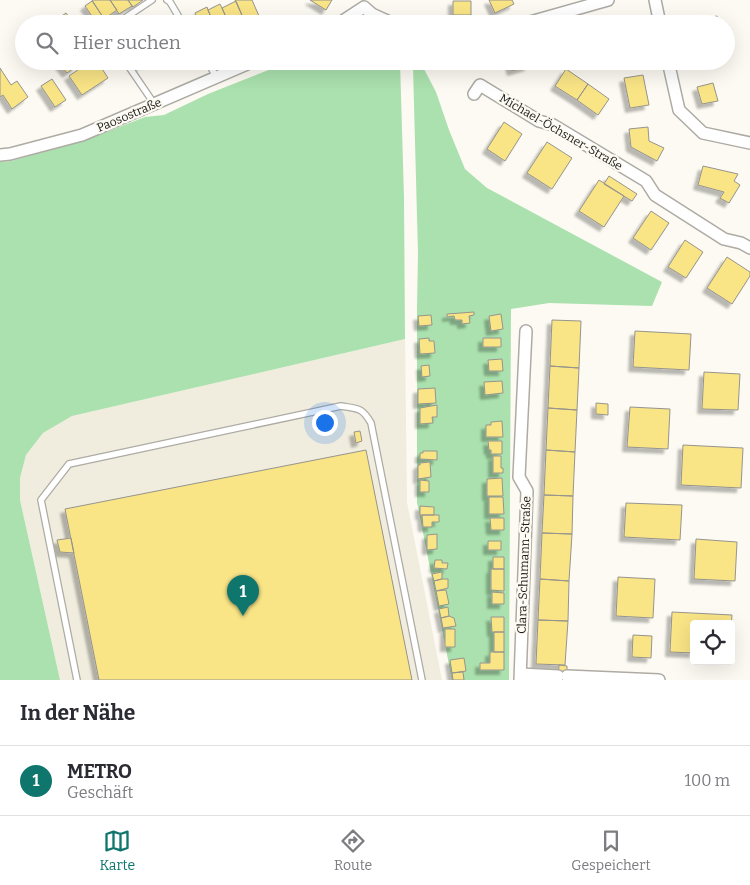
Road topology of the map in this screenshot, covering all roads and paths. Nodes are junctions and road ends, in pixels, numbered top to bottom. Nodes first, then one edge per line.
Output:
1 (152, 0) edge
2 (167, 0) edge
3 (608, 0) edge
4 (655, 0) edge
5 (363, 4) edge
6 (130, 15) edge
7 (178, 15) edge
8 (349, 15) edge
9 (374, 15) edge
10 (555, 15) edge
11 (658, 15) edge
12 (131, 70) edge
13 (212, 70) edge
14 (234, 70) edge
15 (670, 70) edge
16 (217, 78) junction
17 (474, 94) dead end
18 (155, 105) junction
19 (750, 143) edge
20 (0, 155) edge
21 (750, 248) edge
22 (526, 331) dead end
23 (521, 677) edge
24 (77, 680) edge
25 (422, 680) edge
26 (659, 680) edge

1 - 6 lane
2 - 7 lane
3 - 10 street
4 - 11 street
5 - 8 street
5 - 9 street
12 - 18 lane
13 - 16 lane
14 - 16 street, Paosostraße
15 - 19 street
16 - 18 street, Paosostraße
17 - 21 street, Michael-Öchsner-Straße
18 - 20 street, Paosostraße
22 - 23 street, Clara-Schumann-Straße
23 - 26 street
24 - 25 lane

